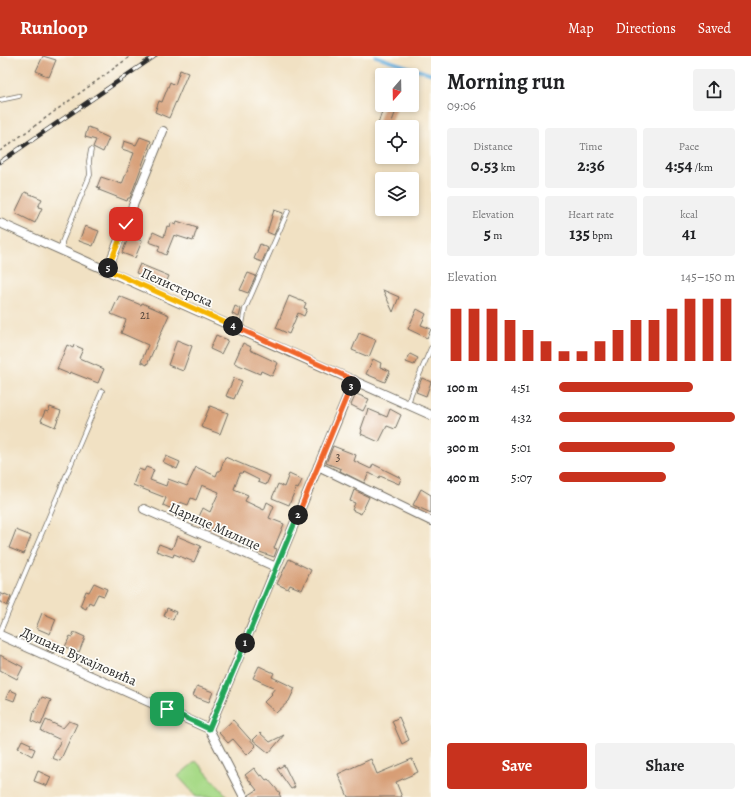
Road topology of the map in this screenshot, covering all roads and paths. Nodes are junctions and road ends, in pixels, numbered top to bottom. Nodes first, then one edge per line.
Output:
1 (131, 56) edge
2 (19, 96) dead end
3 (0, 100) edge
4 (162, 131) dead end
5 (0, 150) edge
6 (91, 150) dead end
7 (288, 211) dead end
8 (0, 223) edge
9 (62, 250) junction
10 (108, 270) junction
11 (241, 330) junction
12 (431, 348) edge
13 (354, 380) junction
14 (102, 391) dead end
15 (408, 404) junction
16 (431, 415) edge
17 (318, 466) junction
18 (144, 509) dead end
19 (431, 521) edge
20 (276, 567) junction
21 (0, 633) edge
22 (209, 729) junction
23 (244, 797) edge

1 - 5 path
2 - 3 lane
4 - 10 street
6 - 9 lane
7 - 11 lane
8 - 9 street, Пелистерска
9 - 10 street, Пелистерска
10 - 11 street, Пелистерска
11 - 13 street, Пелистерска
12 - 15 lane
13 - 15 street, Пелистерска
13 - 17 street
14 - 21 lane
15 - 16 street, Пелистерска
17 - 19 street
17 - 20 street
18 - 20 street, Царице Милице
20 - 22 street
21 - 22 street, Душана Вукајловића
22 - 23 street

